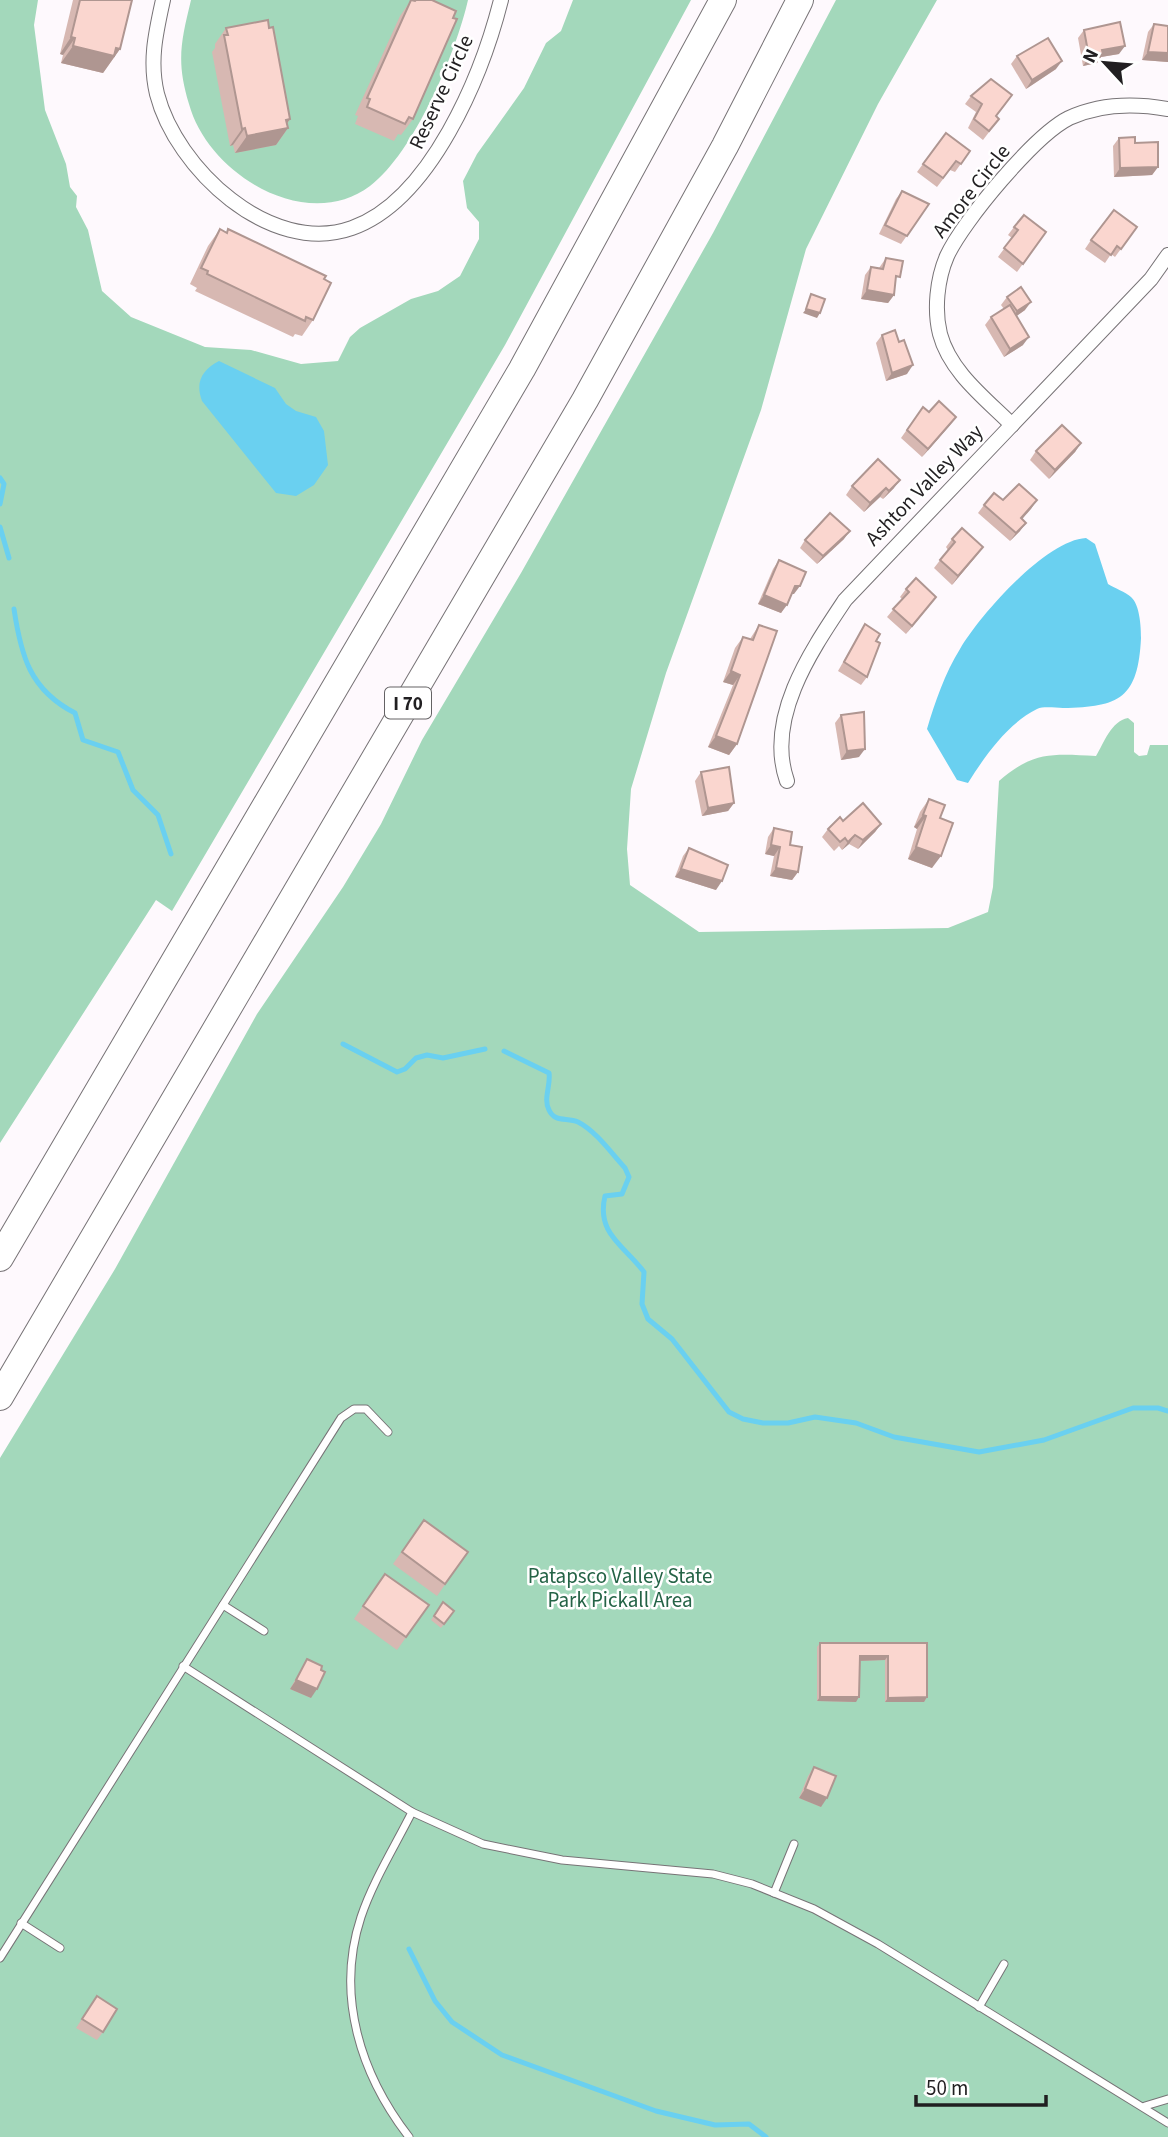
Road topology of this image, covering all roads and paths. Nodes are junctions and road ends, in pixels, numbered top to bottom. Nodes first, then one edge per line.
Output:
1 (163, 0) edge
2 (501, 0) edge
3 (723, 0) edge
4 (800, 0) edge
5 (1168, 109) edge
6 (1168, 255) edge
7 (1012, 425) junction
8 (787, 781) dead end
9 (0, 1258) edge
10 (0, 1397) edge
11 (388, 1432) dead end
12 (223, 1605) junction
13 (264, 1631) dead end
14 (183, 1666) junction
15 (412, 1812) junction
16 (794, 1844) dead end
17 (774, 1893) junction
18 (21, 1923) junction
19 (60, 1948) dead end
20 (0, 1958) edge
21 (1004, 1964) dead end
22 (979, 2007) junction
23 (1168, 2099) edge
24 (1145, 2106) junction
25 (1168, 2123) edge
26 (409, 2137) edge

1 - 2 street, Reserve Circle
3 - 9 highway
4 - 10 highway, I 70
5 - 7 street, Amore Circle
6 - 7 street, Ashton Valley Way
7 - 8 street, Ashton Valley Way
11 - 12 lane
12 - 13 lane
12 - 14 lane
14 - 15 lane
14 - 18 lane
15 - 17 lane
15 - 26 lane
16 - 17 lane
17 - 22 lane
18 - 19 lane
18 - 20 lane
21 - 22 lane
22 - 24 lane
23 - 24 lane
24 - 25 lane

